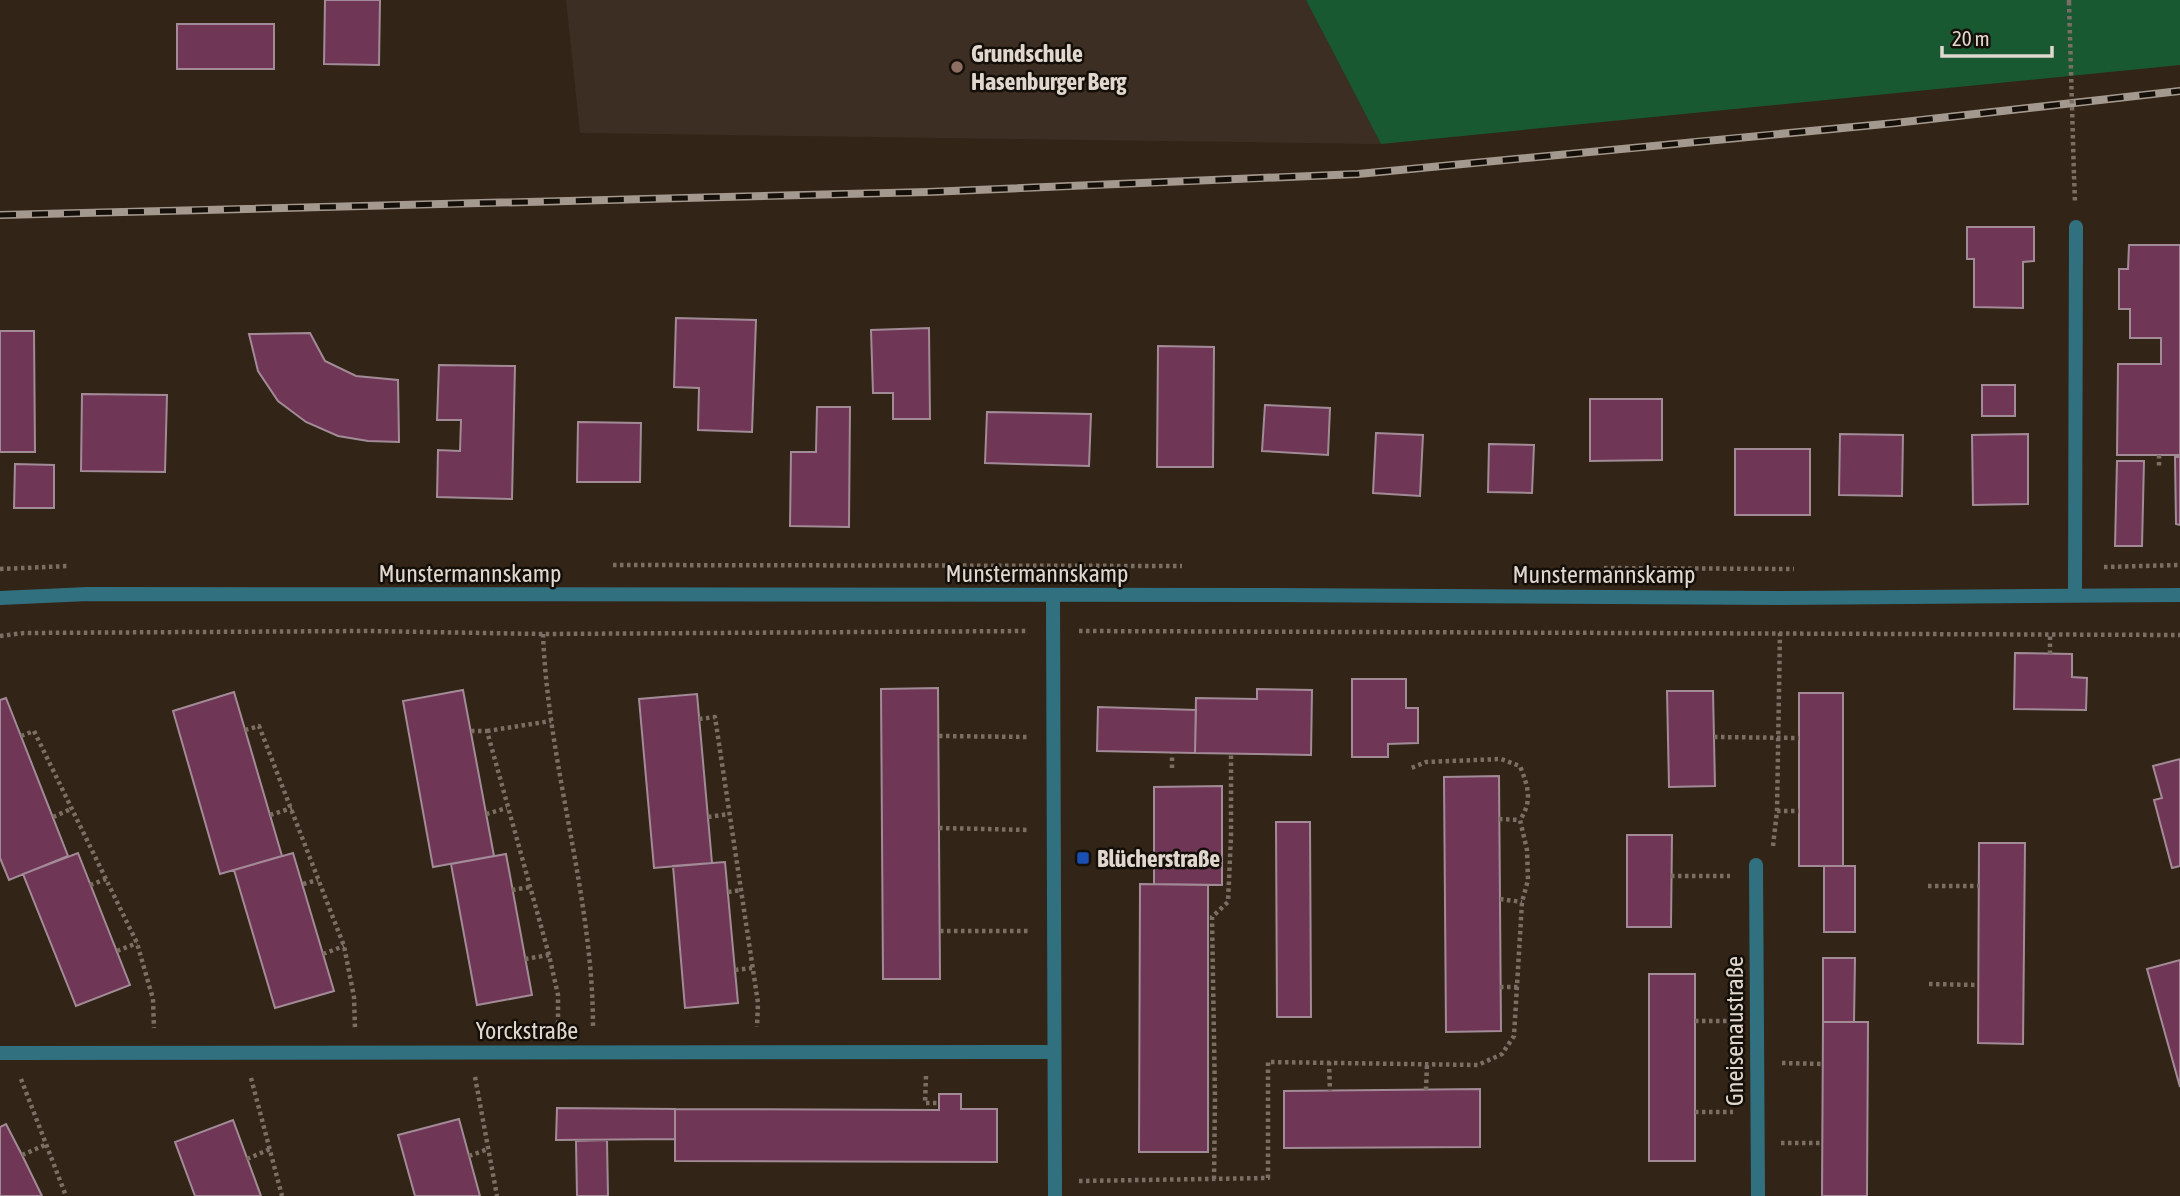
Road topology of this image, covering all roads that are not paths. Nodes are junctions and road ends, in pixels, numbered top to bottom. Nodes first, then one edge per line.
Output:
1 (2076, 228) dead end
2 (2075, 595) junction
3 (2180, 595) edge
4 (1053, 596) junction
5 (0, 598) edge
6 (1756, 871) road end
7 (1054, 1052) junction
8 (5, 1054) edge
9 (1055, 1189) edge
10 (1758, 1196) edge

1 - 2 street
2 - 3 street, Munstermannskamp
2 - 4 street, Munstermannskamp
4 - 5 street, Munstermannskamp
4 - 7 street
6 - 10 street, Gneisenaustraße
7 - 8 street, Yorckstraße
7 - 9 street

